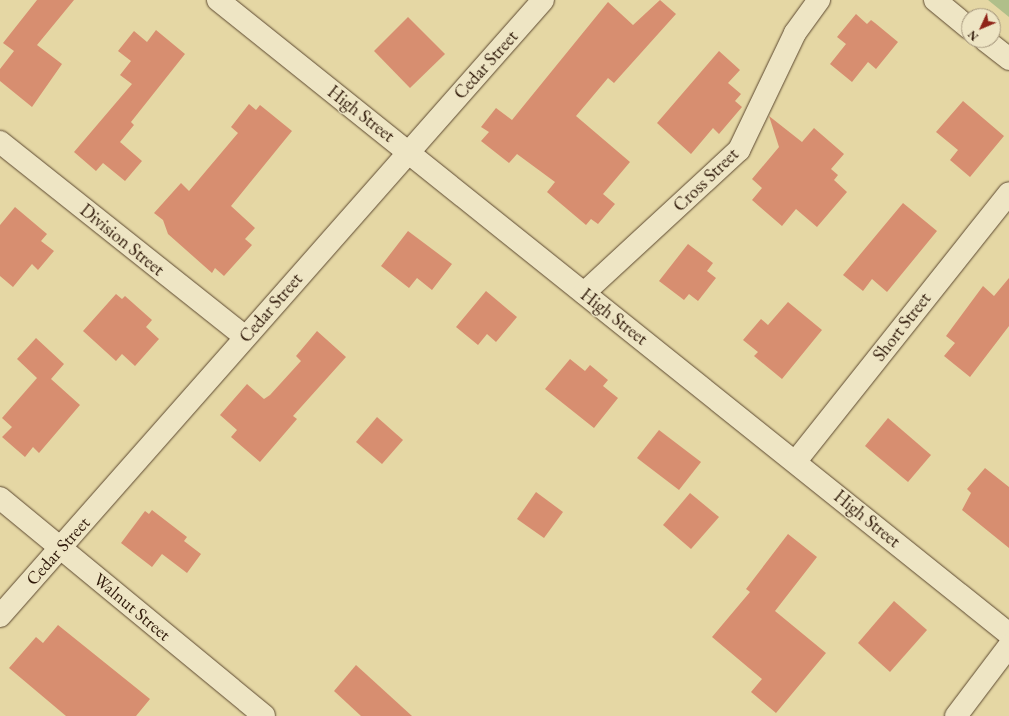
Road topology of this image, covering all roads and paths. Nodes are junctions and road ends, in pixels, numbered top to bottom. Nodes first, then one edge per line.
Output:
1 (218, 0) edge
2 (543, 0) edge
3 (819, 0) edge
4 (934, 0) edge
5 (961, 22) edge
6 (995, 48) edge
7 (1009, 59) edge
8 (0, 142) edge
9 (409, 152) junction
10 (1009, 193) edge
11 (584, 293) junction
12 (245, 337) junction
13 (796, 461) junction
14 (0, 498) edge
15 (62, 548) junction
16 (0, 616) edge
17 (1009, 634) edge
18 (1009, 646) edge
19 (264, 716) edge
20 (956, 716) edge

1 - 9 street, High Street
2 - 9 street, Cedar Street
3 - 11 street, Cross Street
4 - 5 street
6 - 7 street
8 - 12 street, Division Street
9 - 11 street, High Street
9 - 12 street, Cedar Street
10 - 13 street, Short Street
11 - 13 street, High Street
12 - 15 street, Cedar Street
13 - 17 street, High Street
14 - 15 street, Walnut Street
15 - 16 street, Cedar Street
15 - 19 street, Walnut Street
18 - 20 street

